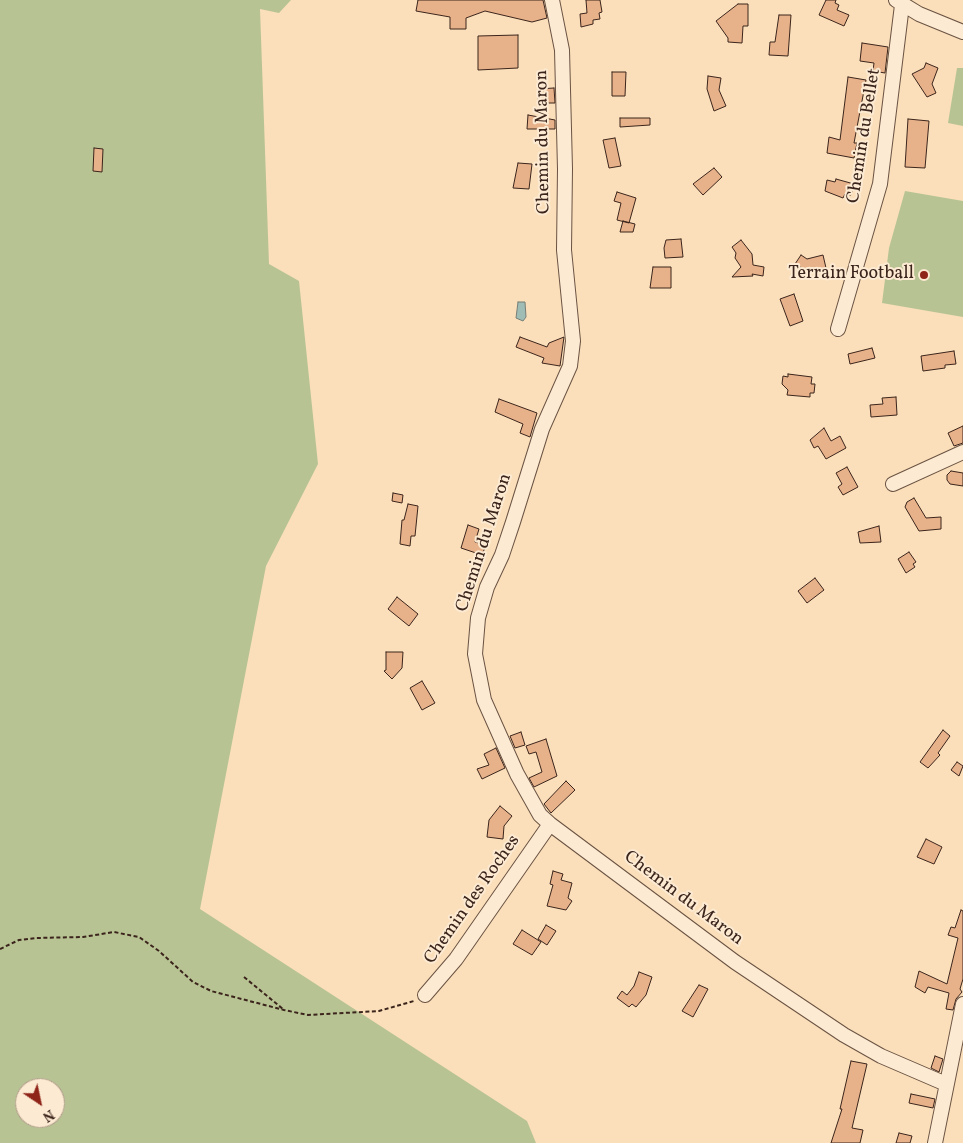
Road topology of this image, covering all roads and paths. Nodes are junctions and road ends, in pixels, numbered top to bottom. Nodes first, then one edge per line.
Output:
1 (552, 0) edge
2 (899, 3) edge
3 (963, 32) edge
4 (838, 329) dead end
5 (963, 452) edge
6 (893, 484) dead end
7 (550, 824) junction
8 (0, 949) edge
9 (244, 977) dead end
10 (425, 995) joint
11 (963, 1004) edge
12 (284, 1010) junction
13 (946, 1084) junction
14 (935, 1143) edge

1 - 7 street, Chemin du Maron
2 - 3 street
2 - 4 street, Chemin du Bellet
5 - 6 street
7 - 10 street, Chemin des Roches
7 - 13 street, Chemin du Maron
8 - 12 path
9 - 12 path
10 - 12 path
11 - 13 street
13 - 14 street

